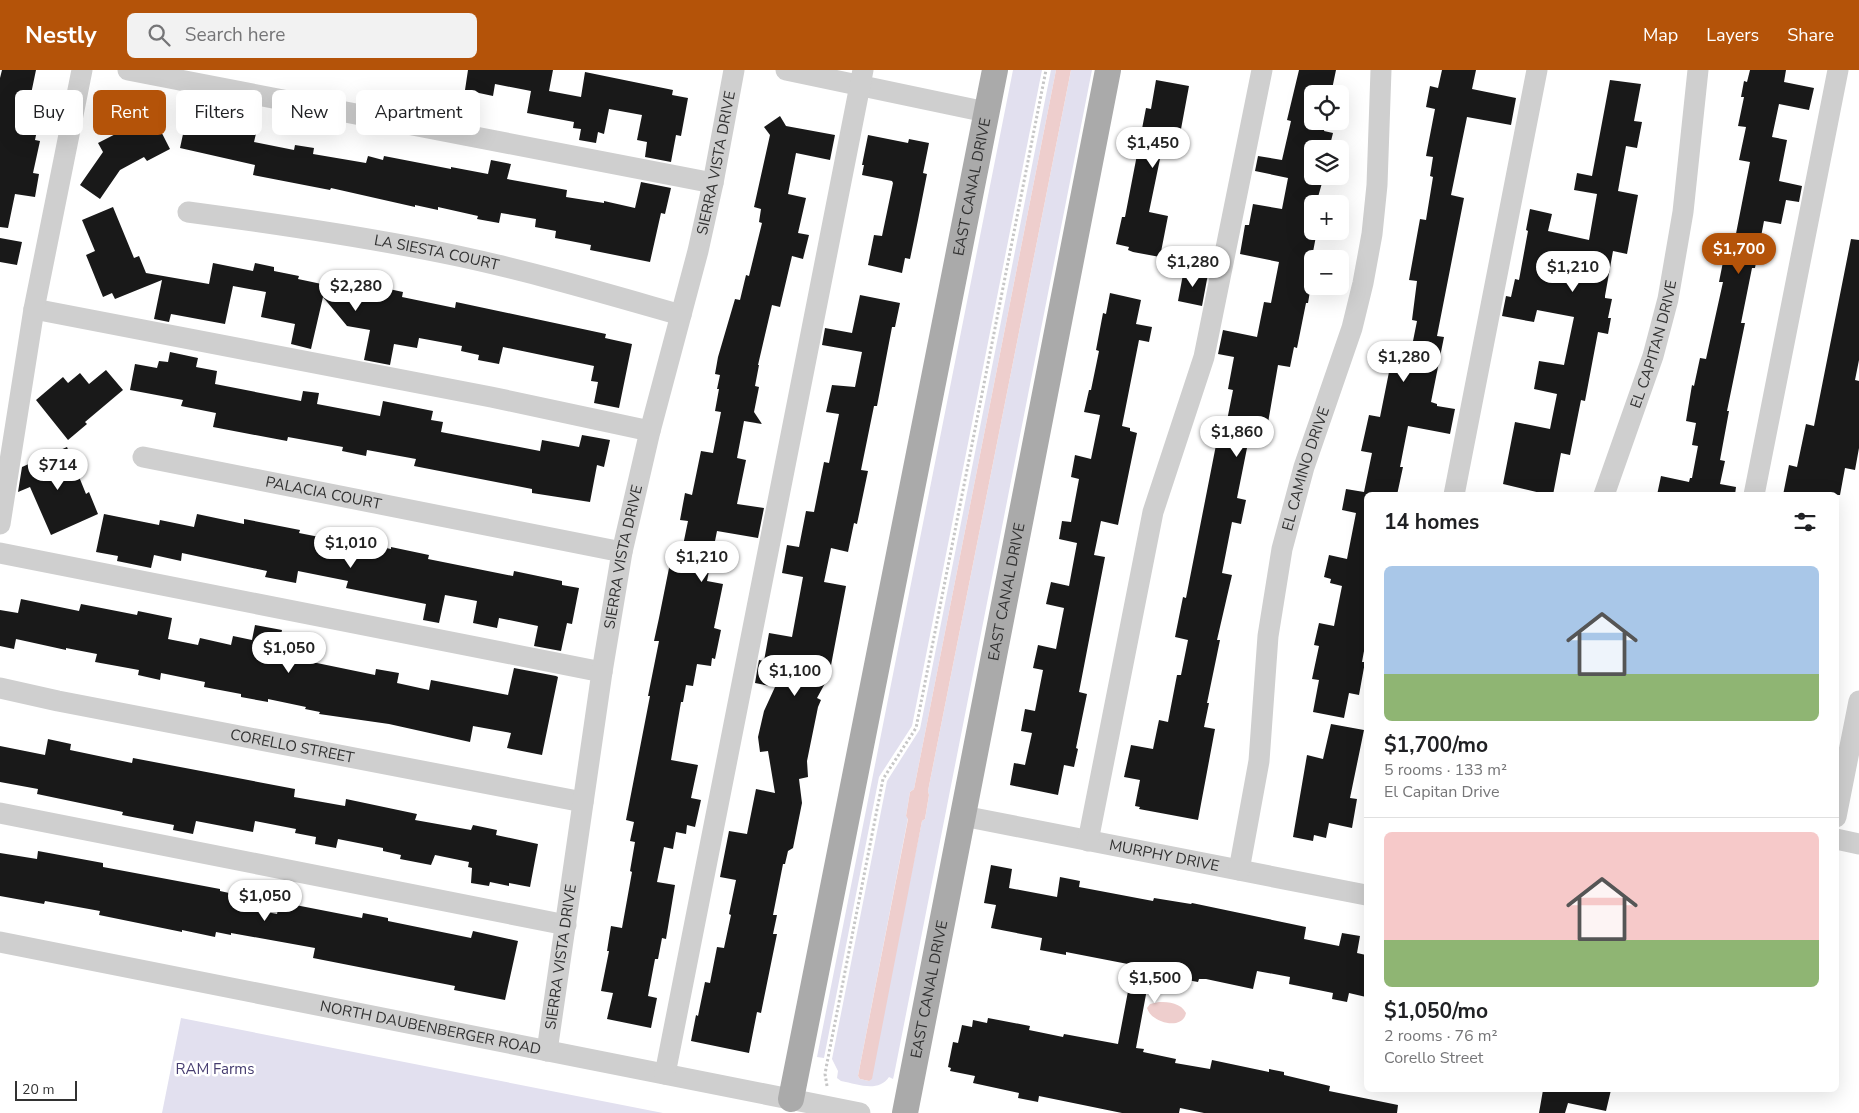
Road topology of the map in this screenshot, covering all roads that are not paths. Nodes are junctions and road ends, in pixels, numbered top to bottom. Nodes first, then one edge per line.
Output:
1 (82, 70) edge
2 (128, 70) edge
3 (734, 70) edge
4 (786, 70) edge
5 (995, 70) edge
6 (1108, 70) edge
7 (1262, 70) edge
8 (1381, 70) edge
9 (1537, 70) edge
10 (1698, 70) edge
11 (1838, 70) edge
12 (862, 78) edge
13 (986, 112) junction
14 (713, 183) junction
15 (188, 212) dead end
16 (34, 309) junction
17 (681, 314) junction
18 (650, 430) junction
19 (143, 457) dead end
20 (1455, 492) edge
21 (1605, 492) edge
22 (1755, 492) edge
23 (0, 524) edge
24 (622, 552) junction
25 (0, 553) edge
26 (602, 672) junction
27 (0, 688) edge
28 (1859, 701) edge
29 (584, 802) junction
30 (1839, 802) edge
31 (0, 813) edge
32 (963, 816) junction
33 (1839, 840) edge
34 (1088, 841) junction
35 (1859, 844) edge
36 (1239, 870) junction
37 (1364, 895) edge
38 (566, 925) junction
39 (0, 942) edge
40 (547, 1051) junction
41 (665, 1074) junction
42 (792, 1099) junction
43 (860, 1113) edge
44 (905, 1113) edge

1 - 16 street
2 - 14 street
3 - 14 street, SIERRA VISTA DRIVE
4 - 12 street
5 - 13 main road, EAST CANAL DRIVE
6 - 32 main road, EAST CANAL DRIVE
7 - 34 street
8 - 36 street, EL CAMINO DRIVE
9 - 20 street
10 - 21 street, EL CAPITAN DRIVE
11 - 22 street
12 - 13 street
12 - 41 street
13 - 42 main road, EAST CANAL DRIVE
14 - 17 street, SIERRA VISTA DRIVE
15 - 17 street, LA SIESTA COURT
16 - 18 street
16 - 23 street
17 - 18 street, SIERRA VISTA DRIVE
18 - 24 street, SIERRA VISTA DRIVE
19 - 24 street, PALACIA COURT
24 - 26 street, SIERRA VISTA DRIVE
25 - 26 street
26 - 29 street, SIERRA VISTA DRIVE
27 - 29 street, CORELLO STREET
28 - 30 street
29 - 38 street, SIERRA VISTA DRIVE
31 - 38 street
32 - 34 street, MURPHY DRIVE
32 - 44 main road, EAST CANAL DRIVE
33 - 35 street
34 - 36 street, MURPHY DRIVE
36 - 37 street, MURPHY DRIVE
38 - 40 street, SIERRA VISTA DRIVE
39 - 40 street, NORTH DAUBENBERGER ROAD
40 - 41 street, NORTH DAUBENBERGER ROAD
41 - 42 street, NORTH DAUBENBERGER ROAD
42 - 43 street, NORTH DAUBENBERGER ROAD

